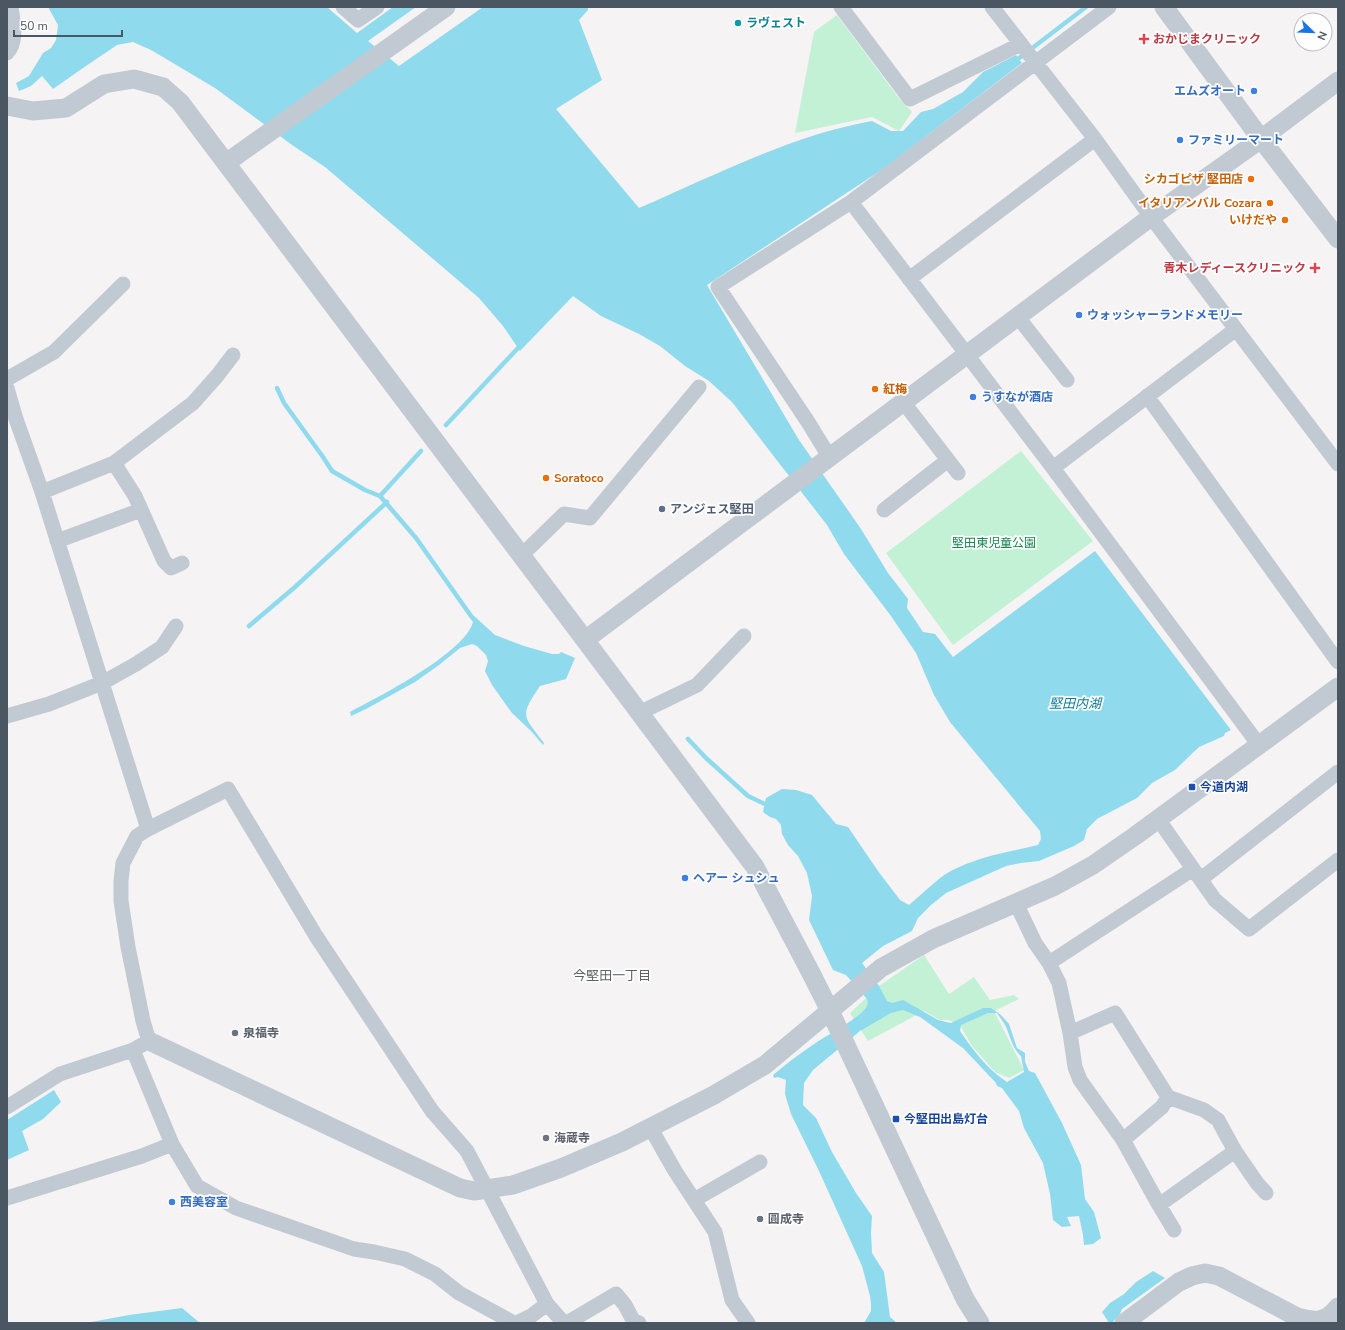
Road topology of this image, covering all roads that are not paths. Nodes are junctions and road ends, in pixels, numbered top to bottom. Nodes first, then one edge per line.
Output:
1 (11, 7) edge
2 (343, 7) edge
3 (377, 7) edge
4 (446, 7) edge
5 (841, 7) edge
6 (992, 7) edge
7 (1109, 7) edge
8 (1164, 7) edge
9 (1021, 44) junction
10 (7, 53) edge
11 (1036, 62) junction
12 (1338, 81) edge
13 (7, 106) edge
14 (1095, 139) junction
15 (1261, 139) junction
16 (226, 163) junction
17 (851, 202) junction
18 (1151, 217) junction
19 (1338, 239) edge
20 (909, 279) junction
21 (123, 284) dead end
22 (1018, 317) junction
23 (1236, 329) junction
24 (233, 355) dead end
25 (967, 355) junction
26 (7, 379) edge
27 (1066, 380) dead end
28 (699, 387) dead end
29 (7, 388) edge
30 (1147, 396) junction
31 (904, 403) junction
32 (948, 460) junction
33 (825, 462) junction
34 (114, 463) junction
35 (1338, 464) edge
36 (1053, 468) junction
37 (958, 473) dead end
38 (42, 492) junction
39 (141, 510) junction
40 (884, 510) dead end
41 (57, 541) junction
42 (522, 555) junction
43 (182, 563) dead end
44 (176, 626) dead end
45 (744, 636) dead end
46 (585, 640) junction
47 (1338, 662) edge
48 (102, 683) junction
49 (1338, 687) edge
50 (640, 712) junction
51 (7, 716) edge
52 (1259, 745) junction
53 (1338, 772) edge
54 (1158, 819) junction
55 (148, 829) junction
56 (1338, 860) edge
57 (1197, 874) junction
58 (1016, 904) junction
59 (1048, 963) junction
60 (834, 1018) junction
61 (1070, 1033) junction
62 (150, 1041) junction
63 (133, 1050) junction
64 (1168, 1097) junction
65 (7, 1107) edge
66 (650, 1127) junction
67 (1122, 1140) junction
68 (172, 1144) junction
69 (1235, 1151) junction
70 (760, 1162) dead end
71 (486, 1189) junction
72 (1266, 1193) dead end
73 (7, 1198) edge
74 (694, 1200) junction
75 (1160, 1205) junction
76 (1174, 1230) dead end
77 (547, 1304) junction
78 (1338, 1307) edge
79 (516, 1323) edge
80 (564, 1323) edge
81 (567, 1323) edge
82 (639, 1323) edge
83 (748, 1323) edge
84 (980, 1323) edge
85 (1124, 1323) edge

1 - 10 street
2 - 3 street
4 - 16 street
5 - 9 street
6 - 9 street
7 - 11 street
8 - 15 street
9 - 11 street
11 - 14 street
11 - 17 street
12 - 15 street
13 - 16 street
14 - 18 street
14 - 20 street
15 - 18 street
15 - 19 street
16 - 42 street
17 - 20 street
17 - 33 street
18 - 22 street
18 - 23 street
20 - 25 street
21 - 26 street
22 - 25 street
22 - 27 street
23 - 30 street
23 - 35 street
24 - 34 street
25 - 31 street
25 - 36 street
28 - 42 street
29 - 38 street
30 - 36 street
30 - 47 street
31 - 32 street
31 - 33 street
32 - 37 street
32 - 40 street
33 - 46 street
34 - 38 street
34 - 39 street
36 - 52 street
38 - 41 street
39 - 41 street
39 - 43 street
41 - 48 street
42 - 46 street
44 - 48 street
45 - 50 street
46 - 50 street
48 - 51 street
48 - 55 street
49 - 52 street
50 - 60 street
52 - 54 street
53 - 57 street
54 - 57 street
54 - 58 street
55 - 62 street
55 - 71 street
56 - 57 street
57 - 59 street
58 - 59 street
58 - 60 street
59 - 61 street
60 - 66 street
60 - 84 street
61 - 64 street
61 - 67 street
62 - 63 street
62 - 71 street
63 - 65 street
63 - 68 street
64 - 67 street
64 - 69 street
66 - 71 street
66 - 74 street
67 - 75 street
68 - 73 street
68 - 79 street
69 - 72 street
69 - 75 street
70 - 74 street
71 - 77 street
74 - 83 street
75 - 76 street
77 - 79 street
77 - 80 street
78 - 85 street
81 - 82 street

